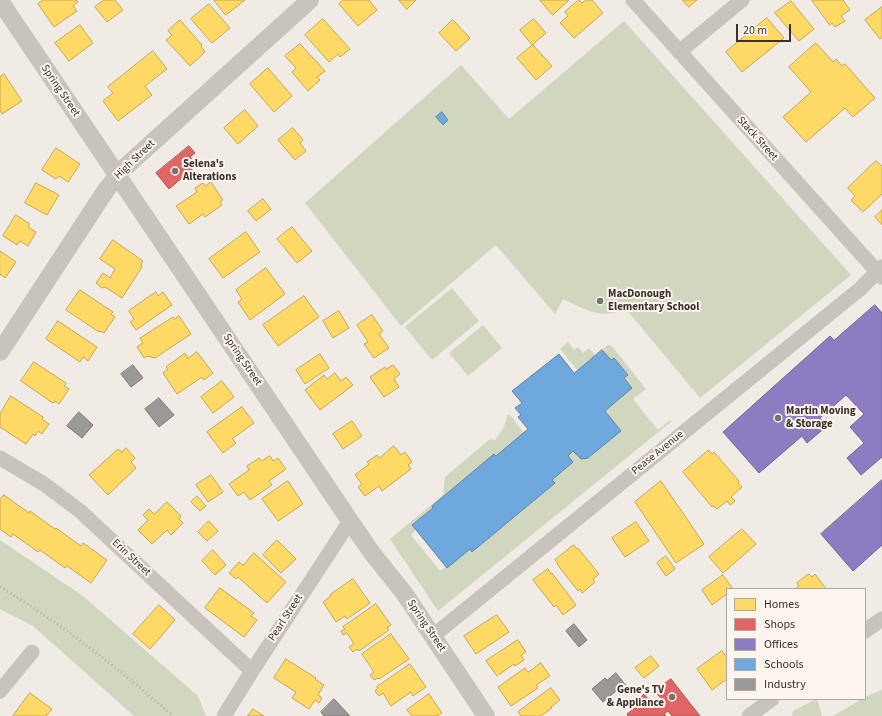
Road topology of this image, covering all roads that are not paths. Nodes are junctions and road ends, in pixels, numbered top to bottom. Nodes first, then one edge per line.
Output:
1 (310, 0) edge
2 (633, 0) edge
3 (742, 0) edge
4 (0, 1) edge
5 (679, 52) junction
6 (118, 176) junction
7 (880, 272) edge
8 (0, 352) edge
9 (0, 458) edge
10 (350, 521) junction
11 (882, 619) edge
12 (866, 631) edge
13 (433, 636) junction
14 (32, 652) dead end
15 (252, 671) junction
16 (0, 691) edge
17 (771, 700) edge
18 (224, 716) edge
19 (486, 716) edge
20 (749, 716) edge

1 - 6 street, High Street
2 - 5 street, Stack Street
3 - 5 street
4 - 6 street, Spring Street
5 - 7 street, Stack Street
6 - 8 street, High Street
6 - 10 street, Spring Street
7 - 13 street, Pease Avenue
9 - 15 street, Erin Street
10 - 13 street, Spring Street
10 - 15 street, Pearl Street
11 - 12 street
13 - 19 street, Spring Street
14 - 16 street
15 - 18 street, Pearl Street
17 - 20 street

